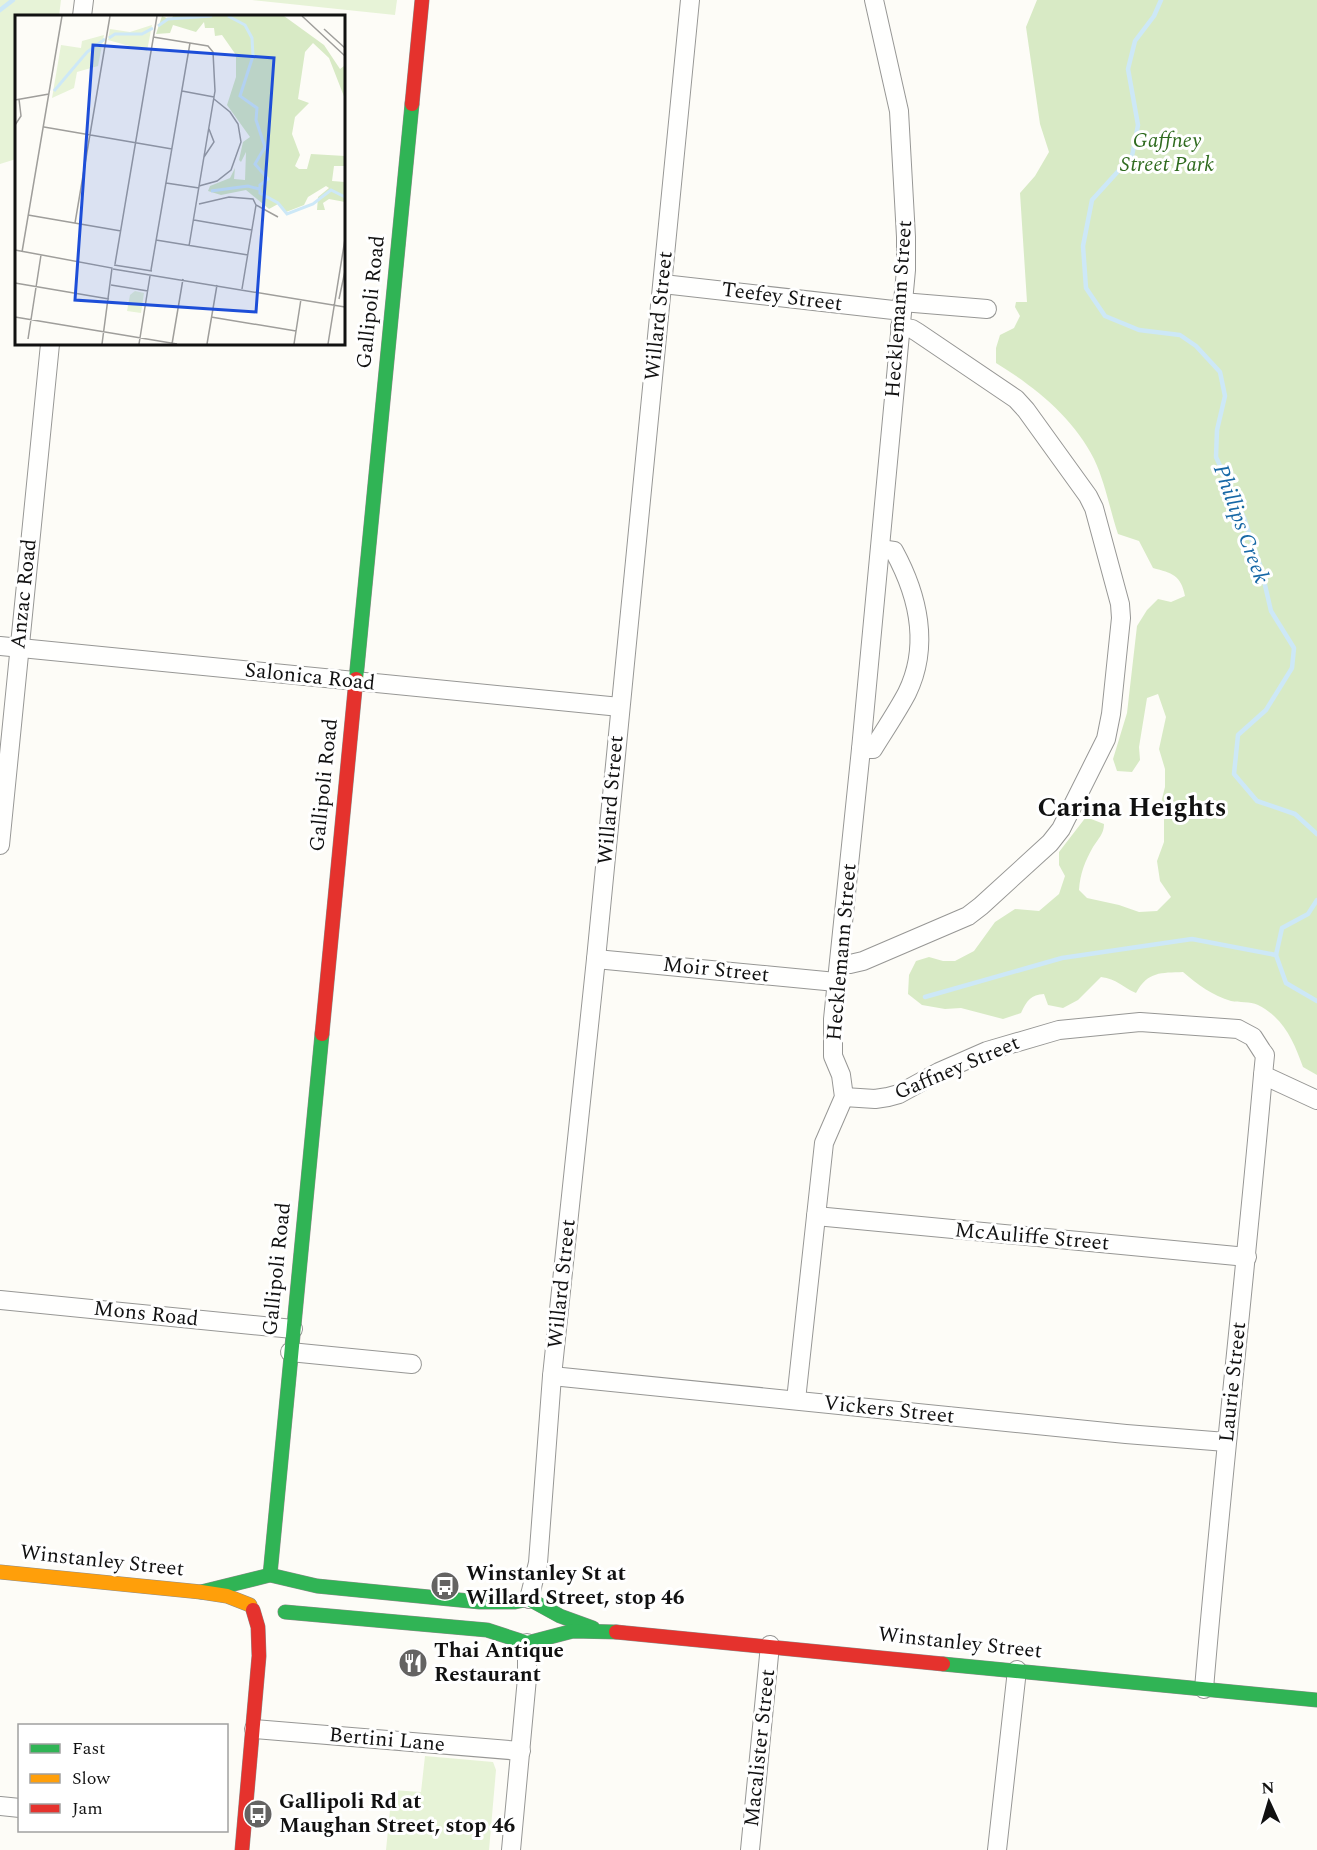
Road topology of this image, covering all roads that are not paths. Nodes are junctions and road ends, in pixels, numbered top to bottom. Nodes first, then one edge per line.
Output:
1 (84, 0) edge
2 (422, 0) edge
3 (690, 0) edge
4 (874, 0) edge
5 (82, 15) edge
6 (663, 284) junction
7 (987, 309) dead end
8 (901, 313) junction
9 (50, 345) edge
10 (880, 549) junction
11 (0, 646) edge
12 (19, 648) junction
13 (355, 681) junction
14 (620, 707) junction
15 (861, 749) junction
16 (0, 845) edge
17 (596, 959) junction
18 (839, 963) junction
19 (836, 982) junction
20 (1263, 1075) junction
21 (844, 1097) junction
22 (1317, 1100) edge
23 (816, 1216) junction
24 (1247, 1257) junction
25 (0, 1300) edge
26 (292, 1329) junction
27 (290, 1352) junction
28 (412, 1364) dead end
29 (552, 1376) junction
30 (796, 1400) junction
31 (1226, 1442) junction
32 (0, 1572) edge
33 (263, 1577) junction
34 (201, 1592) junction
35 (286, 1600) junction
36 (251, 1608) junction
37 (519, 1608) junction
38 (599, 1630) junction
39 (527, 1640) junction
40 (770, 1646) junction
41 (259, 1656) junction
42 (1017, 1670) junction
43 (1204, 1689) junction
44 (1317, 1700) edge
45 (254, 1729) junction
46 (521, 1751) junction
47 (0, 1806) edge
48 (18, 1808) edge
49 (235, 1830) edge
50 (242, 1850) edge
51 (511, 1850) edge
52 (750, 1850) edge
53 (997, 1850) edge

1 - 5 street
2 - 13 street, Gallipoli Road
3 - 6 street, Willard Street
4 - 8 street, Hecklemann Street
6 - 8 street, Teefey Street
6 - 14 street, Willard Street
7 - 8 street, Teefey Street
8 - 10 street, Hecklemann Street
8 - 18 street
9 - 12 street, Anzac Road
10 - 15 street, Hecklemann Street
10 - 15 street
11 - 12 street, Salonica Road
12 - 13 street, Salonica Road
12 - 16 street, Anzac Road
13 - 14 street, Salonica Road
13 - 26 street, Gallipoli Road
14 - 17 street, Willard Street
15 - 18 street, Hecklemann Street
17 - 19 street, Moir Street
17 - 29 street, Willard Street
18 - 19 street, Hecklemann Street
19 - 21 street, Hecklemann Street
20 - 21 street, Gaffney Street
20 - 22 street
20 - 24 street, Laurie Street
21 - 23 street
23 - 24 street, McAuliffe Street
23 - 30 street
24 - 31 street, Laurie Street
25 - 26 street, Mons Road
26 - 27 street, Gallipoli Road
27 - 28 street
27 - 33 street, Gallipoli Road
29 - 30 street, Vickers Street
29 - 37 street, Willard Street
30 - 31 street, Vickers Street
31 - 43 street, Laurie Street
32 - 34 street, Winstanley Street
33 - 34 street, Winstanley Street
33 - 35 street, Winstanley Street
33 - 36 street
34 - 36 street, Winstanley Street
35 - 36 street, Winstanley Street
35 - 37 street, Winstanley Street
35 - 39 street, Winstanley Street
35 - 41 street
36 - 41 street
37 - 38 street, Winstanley Street
37 - 39 street
37 - 39 street
38 - 39 street, Winstanley Street
38 - 40 street, Winstanley Street
39 - 46 street
40 - 42 street, Winstanley Street
40 - 52 street, Macalister Street
41 - 45 street
42 - 43 street, Winstanley Street
42 - 53 street
43 - 44 street, Winstanley Street
45 - 46 street, Bertini Lane
45 - 49 street
46 - 51 street
47 - 48 street
49 - 50 street

